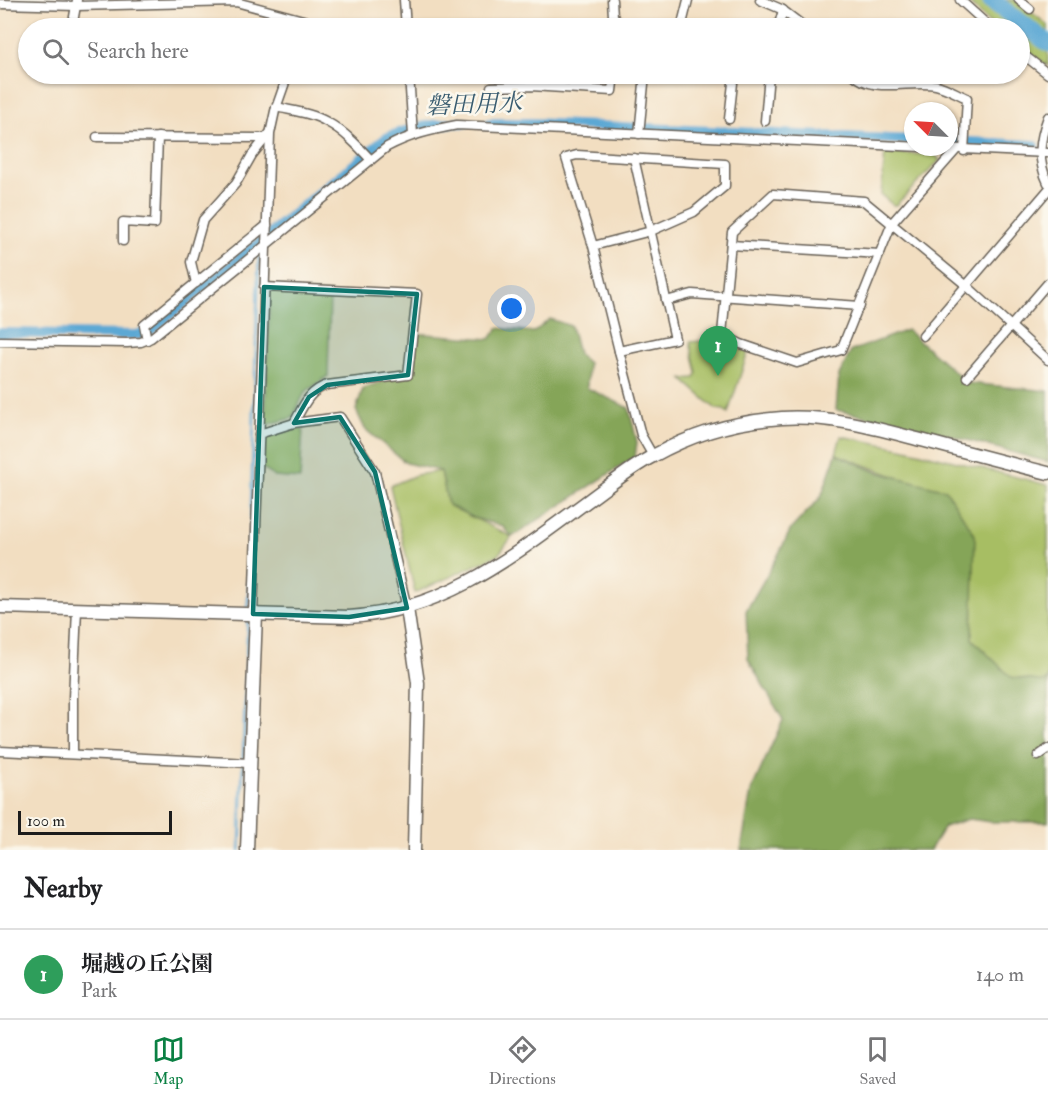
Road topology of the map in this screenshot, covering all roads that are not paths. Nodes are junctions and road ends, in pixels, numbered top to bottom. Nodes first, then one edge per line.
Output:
1 (404, 0) edge
2 (612, 0) edge
3 (688, 0) edge
4 (760, 0) edge
5 (960, 0) edge
6 (1019, 0) edge
7 (76, 3) edge
8 (0, 4) edge
9 (1030, 9) dead end
10 (783, 10) junction
11 (74, 18) edge
12 (296, 18) edge
13 (405, 18) edge
14 (614, 18) edge
15 (684, 18) edge
16 (781, 18) edge
17 (793, 18) edge
18 (980, 18) edge
19 (1030, 60) edge
20 (1048, 74) edge
21 (284, 84) edge
22 (410, 84) edge
23 (613, 84) edge
24 (644, 84) edge
25 (733, 84) edge
26 (768, 84) edge
27 (874, 84) edge
28 (897, 84) edge
29 (923, 84) edge
30 (531, 86) joint
31 (491, 87) dead end
32 (276, 107) junction
33 (1048, 117) edge
34 (729, 119) dead end
35 (765, 121) dead end
36 (639, 134) junction
37 (413, 135) junction
38 (268, 136) junction
39 (97, 137) dead end
40 (158, 137) junction
41 (962, 146) junction
42 (1044, 153) edge
43 (634, 158) junction
44 (371, 159) junction
45 (1048, 183) edge
46 (1048, 190) edge
47 (892, 223) junction
48 (267, 225) junction
49 (651, 231) junction
50 (123, 242) dead end
51 (731, 245) junction
52 (266, 246) junction
53 (593, 246) junction
54 (880, 254) junction
55 (196, 283) junction
56 (1048, 283) edge
57 (967, 286) junction
58 (264, 287) junction
59 (725, 297) junction
60 (666, 302) junction
61 (860, 306) junction
62 (1011, 327) junction
63 (923, 336) dead end
64 (147, 340) junction
65 (0, 341) edge
66 (619, 351) junction
67 (1048, 360) edge
68 (967, 377) dead end
69 (294, 423) junction
70 (259, 434) junction
71 (653, 456) junction
72 (1048, 473) edge
73 (0, 607) edge
74 (407, 608) junction
75 (77, 609) junction
76 (254, 614) junction
77 (1048, 749) edge
78 (0, 751) edge
79 (73, 754) junction
80 (1038, 756) dead end
81 (249, 763) junction
82 (247, 850) edge
83 (414, 850) edge

1 - 13 street
2 - 14 street
3 - 15 street
4 - 10 street
5 - 18 street
6 - 9 street
7 - 8 street
7 - 11 street
7 - 12 street
10 - 16 street
10 - 17 street
19 - 20 street
21 - 32 street
22 - 37 street
23 - 30 street
24 - 36 street
25 - 34 street
26 - 35 street
27 - 28 street
29 - 41 street
30 - 31 street
32 - 38 street
32 - 44 street
33 - 42 street
36 - 37 street
36 - 41 street
37 - 44 street
38 - 40 street
38 - 48 street
38 - 55 street
39 - 40 street
40 - 50 street
41 - 42 street
41 - 47 street
42 - 45 street
43 - 49 street
43 - 49 street
43 - 53 street
44 - 52 street
46 - 57 street
47 - 51 street
47 - 54 street
47 - 57 street
48 - 52 street
48 - 55 street
49 - 53 street
49 - 60 street
51 - 54 street
51 - 59 street
52 - 58 street
52 - 64 street
53 - 66 street
54 - 61 street
55 - 64 street
56 - 62 street
57 - 62 street
57 - 63 street
58 - 69 street
58 - 70 street
59 - 60 street
59 - 61 street
59 - 61 street
60 - 66 street
62 - 67 street
62 - 68 street
64 - 65 street
66 - 71 street
69 - 70 street
69 - 74 street
70 - 76 street
71 - 72 street
71 - 74 street
73 - 75 street
74 - 76 street
74 - 83 street
75 - 76 street
75 - 79 street
76 - 81 street
77 - 80 street
78 - 79 street
79 - 81 street
81 - 82 street

